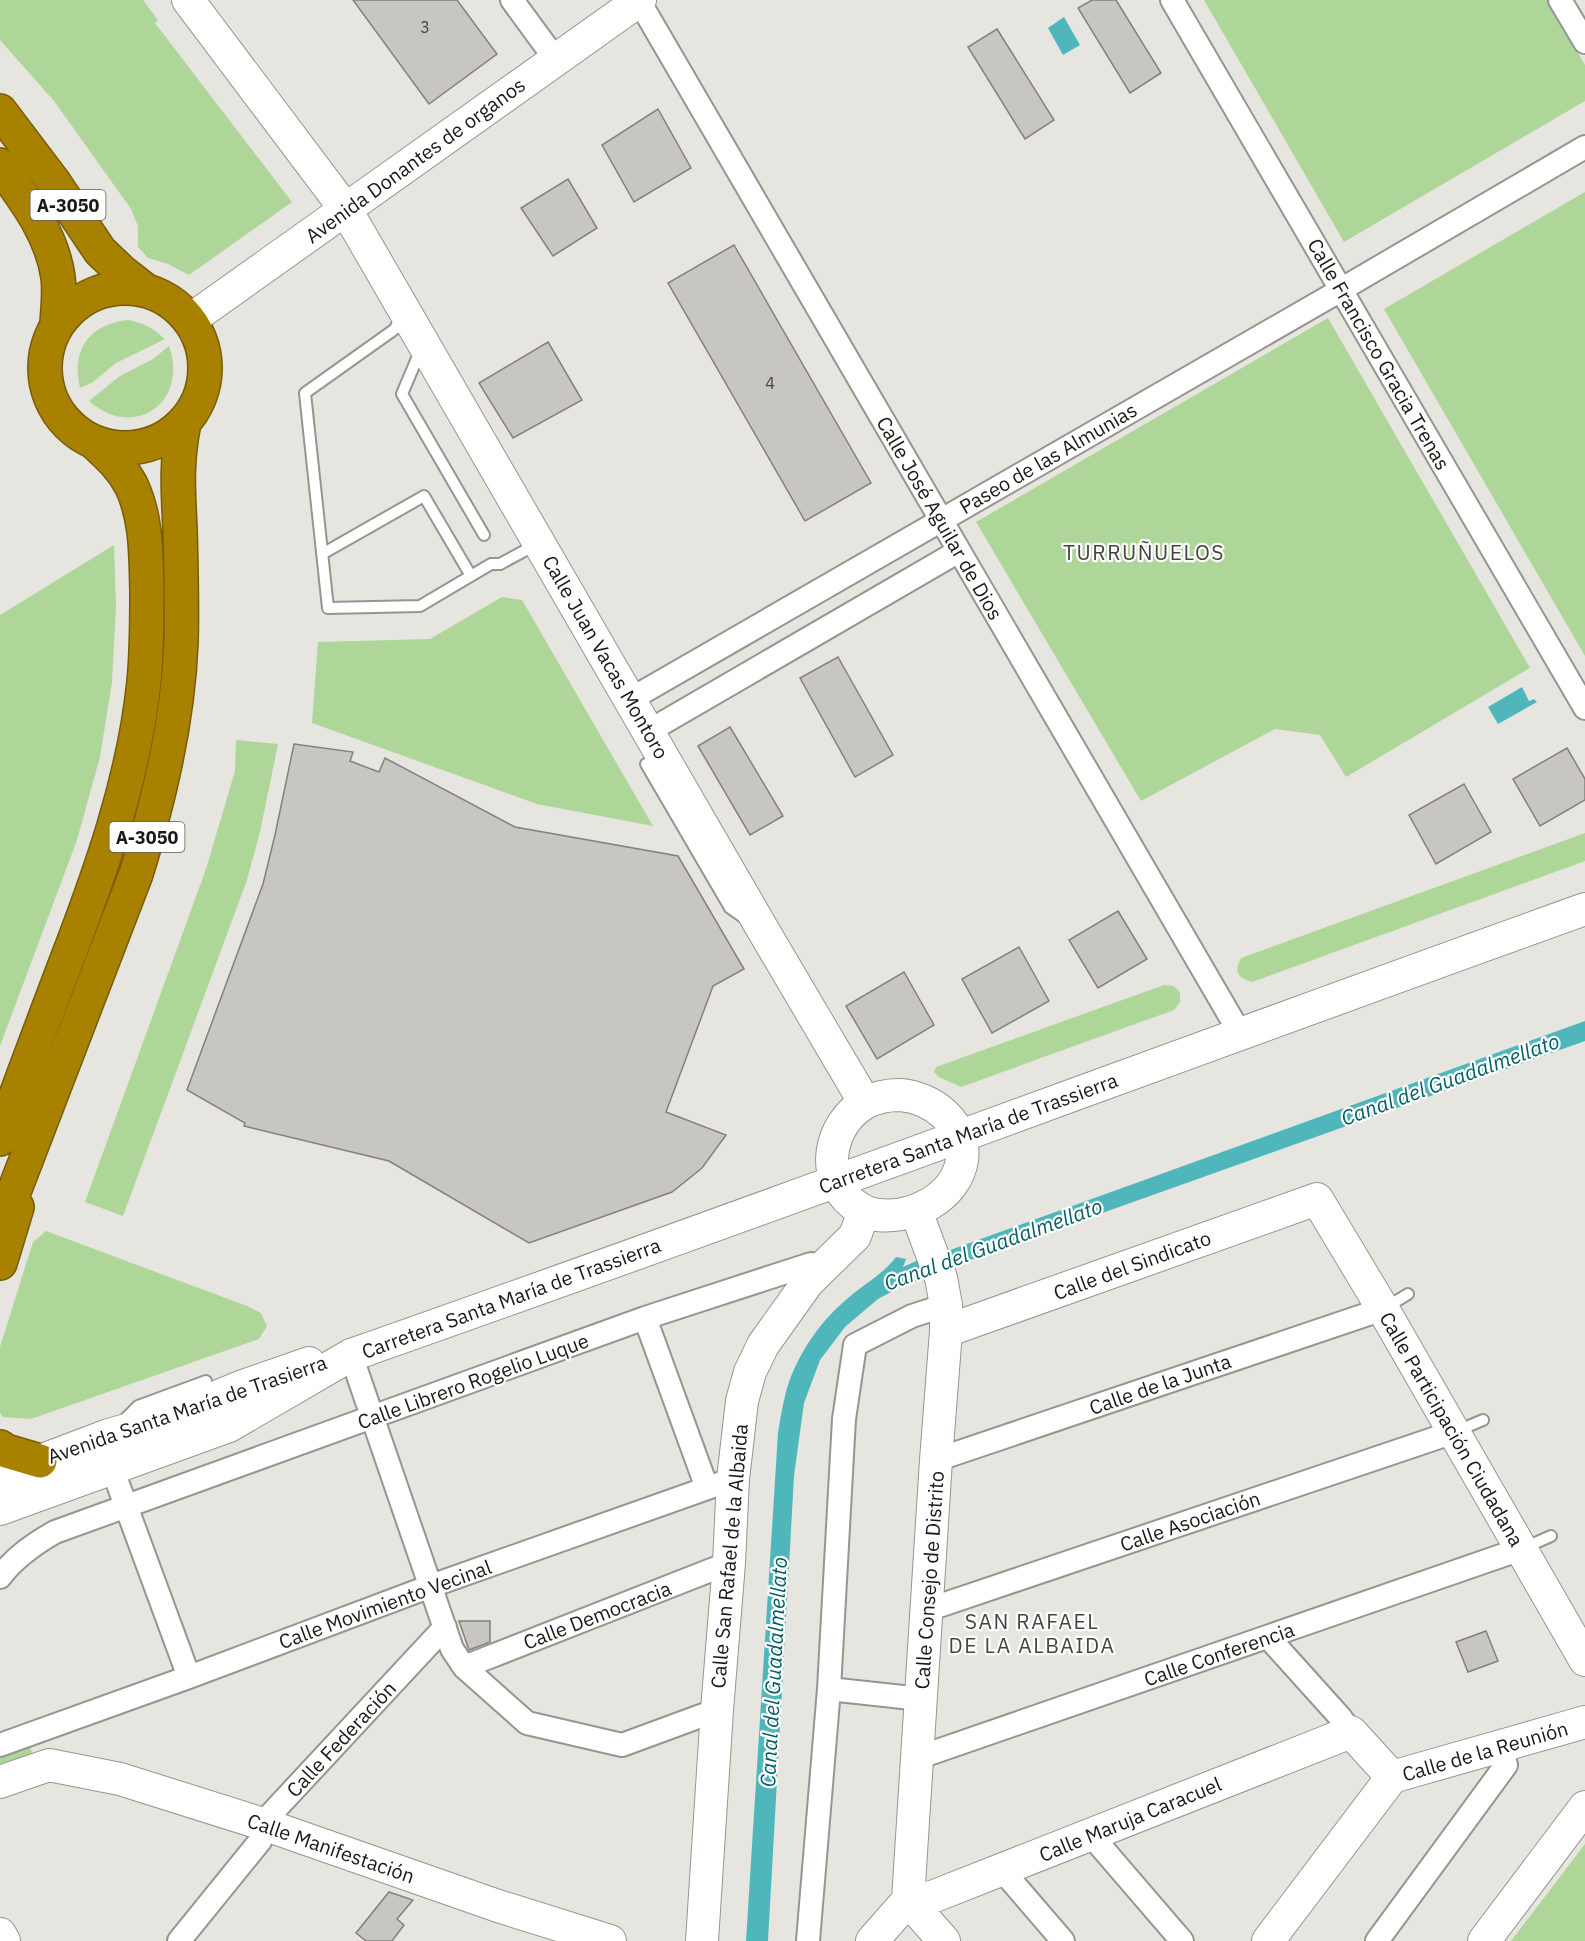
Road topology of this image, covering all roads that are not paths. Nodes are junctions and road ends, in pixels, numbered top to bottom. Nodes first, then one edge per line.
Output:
1 (512, 0) edge
2 (640, 0) edge
3 (1172, 0) edge
4 (1560, 0) edge
5 (193, 2) edge
6 (1585, 42) edge
7 (556, 60) junction
8 (0, 111) edge
9 (1585, 147) edge
10 (0, 165) edge
11 (346, 210) junction
12 (1342, 289) junction
13 (146, 290) junction
14 (402, 307) junction
15 (190, 320) junction
16 (57, 323) junction
17 (424, 343) junction
18 (184, 423) junction
19 (96, 444) junction
20 (941, 520) junction
21 (484, 536) dead end
22 (540, 543) junction
23 (959, 551) junction
24 (322, 554) junction
25 (471, 576) junction
26 (631, 699) junction
27 (1585, 708) edge
28 (649, 730) junction
29 (646, 764) dead end
30 (1585, 909) edge
31 (763, 930) junction
32 (1241, 1035) junction
33 (30, 1059) junction
34 (865, 1103) junction
35 (0, 1122) edge
36 (38, 1129) junction
37 (959, 1137) junction
38 (0, 1139) edge
39 (836, 1181) junction
40 (1317, 1199) joint
41 (916, 1210) junction
42 (864, 1211) junction
43 (0, 1228) edge
44 (0, 1263) edge
45 (819, 1272) junction
46 (1396, 1301) junction
47 (944, 1305) junction
48 (645, 1318) junction
49 (351, 1355) junction
50 (206, 1381) dead end
51 (372, 1417) junction
52 (1483, 1420) dead end
53 (1454, 1432) junction
54 (109, 1435) junction
55 (141, 1440) dead end
56 (0, 1447) edge
57 (936, 1460) junction
58 (112, 1468) junction
59 (60, 1471) junction
60 (0, 1476) edge
61 (720, 1483) junction
62 (127, 1506) junction
63 (0, 1509) edge
64 (1551, 1536) dead end
65 (1521, 1549) junction
66 (729, 1563) junction
67 (0, 1577) edge
68 (431, 1586) junction
69 (927, 1610) junction
70 (445, 1627) junction
71 (1268, 1637) junction
72 (1585, 1660) edge
73 (464, 1667) junction
74 (189, 1677) junction
75 (829, 1689) junction
76 (921, 1699) junction
77 (717, 1710) junction
78 (1585, 1722) edge
79 (38, 1731) junction
80 (1351, 1732) junction
81 (0, 1745) edge
82 (1501, 1746) junction
83 (916, 1758) junction
84 (49, 1765) junction
85 (1392, 1777) junction
86 (0, 1782) edge
87 (1585, 1807) edge
88 (266, 1825) junction
89 (1090, 1834) junction
90 (1002, 1870) junction
91 (908, 1900) junction
92 (552, 1933) edge
93 (0, 1934) edge
94 (4, 1941) edge
95 (179, 1941) edge
96 (610, 1941) edge
97 (702, 1941) edge
98 (808, 1941) edge
99 (872, 1941) edge
100 (944, 1941) edge
101 (1063, 1941) edge
102 (1182, 1941) edge
103 (1268, 1941) edge
104 (1377, 1941) edge
105 (1484, 1941) edge

1 - 7 street
2 - 7 street, Avenida Donantes de organos
2 - 20 street, Calle José Aguilar de Dios
3 - 12 street, Calle Francisco Gracia Trenas
4 - 6 street
5 - 11 street, Calle Juan Vacas Montoro
7 - 11 street, Avenida Donantes de organos
8 - 13 highway, A-3050
9 - 12 street, Paseo de las Almunias
10 - 16 highway, A-3050
11 - 14 street, Calle Juan Vacas Montoro
11 - 15 street, Avenida Donantes de organos
12 - 20 street, Paseo de las Almunias
12 - 27 street, Calle Francisco Gracia Trenas
13 - 15 highway, A-3050
13 - 16 highway, A-3050
14 - 17 street, Calle Juan Vacas Montoro
14 - 24 lane
15 - 18 highway, A-3050
16 - 19 highway, A-3050
17 - 21 lane
17 - 22 street, Calle Juan Vacas Montoro
18 - 19 highway, A-3050
18 - 36 highway, A-3050
19 - 33 highway, A-3050
20 - 23 street, Calle José Aguilar de Dios
20 - 26 street, Paseo de las Almunias
22 - 25 lane
22 - 26 street, Calle Juan Vacas Montoro
23 - 28 street
23 - 32 street, Calle José Aguilar de Dios
24 - 25 lane
24 - 25 lane
26 - 28 street, Calle Juan Vacas Montoro
28 - 31 street, Calle Juan Vacas Montoro
29 - 31 lane
30 - 32 street, Carretera Santa María de Trassierra
31 - 34 street, Calle Juan Vacas Montoro
32 - 37 street, Carretera Santa María de Trassierra
33 - 35 highway
33 - 38 highway, A-3050
34 - 37 street
34 - 39 street
36 - 43 highway, A-3050
36 - 44 highway
37 - 39 street, Carretera Santa María de Trassierra
37 - 41 street
39 - 42 street
39 - 49 street, Carretera Santa María de Trassierra
40 - 46 street, Calle Participación Ciudadana
40 - 47 street, Calle del Sindicato
41 - 42 street
41 - 47 street, Calle Consejo de Distrito
42 - 45 street, Calle San Rafael de la Albaida
45 - 48 street, Calle Librero Rogelio Luque
45 - 61 street, Calle San Rafael de la Albaida
46 - 53 street, Calle Participación Ciudadana
46 - 57 street, Calle de la Junta
47 - 57 street, Calle Consejo de Distrito
47 - 75 street
48 - 51 street, Calle Librero Rogelio Luque
48 - 61 street
49 - 51 street
49 - 54 street, Avenida Santa María de Trasierra
49 - 58 street, Avenida Santa María de Trasierra
50 - 54 lane
51 - 62 street, Calle Librero Rogelio Luque
51 - 68 street
52 - 53 lane
53 - 65 street, Calle Participación Ciudadana
53 - 69 street, Calle Asociación
54 - 59 street, Avenida Santa María de Trasierra
55 - 59 lane
56 - 59 highway
57 - 69 street, Calle Consejo de Distrito
58 - 59 street, Avenida Santa María de Trasierra
58 - 62 street
59 - 60 street, Avenida Santa María de Trasierra
59 - 63 street, Avenida Santa María de Trasierra
61 - 66 street, Calle San Rafael de la Albaida
61 - 68 street, Calle Movimiento Vecinal
62 - 67 street, Calle Librero Rogelio Luque
62 - 74 street
64 - 65 lane
65 - 71 street, Calle Conferencia
65 - 72 street, Calle Participación Ciudadana
66 - 73 street, Calle Democracia
66 - 77 street, Calle San Rafael de la Albaida
68 - 70 street
68 - 74 street, Calle Movimiento Vecinal
69 - 76 street, Calle Consejo de Distrito
70 - 73 street
70 - 88 street, Calle Federación
71 - 80 street, Calle de la Reunión
71 - 83 street, Calle Conferencia
73 - 77 street
74 - 79 street, Calle Movimiento Vecinal
75 - 76 street
75 - 98 street
76 - 83 street, Calle Consejo de Distrito
77 - 97 street, Calle San Rafael de la Albaida
78 - 82 street, Calle de la Reunión
79 - 81 street, Calle Movimiento Vecinal
79 - 84 street
80 - 85 street, Calle de la Reunión
80 - 89 street, Calle Maruja Caracuel
82 - 85 street, Calle de la Reunión
82 - 104 street
83 - 91 street, Calle Consejo de Distrito
84 - 86 street
84 - 88 street, Calle Manifestación
85 - 103 street
87 - 105 street
88 - 92 street, Calle Manifestación
88 - 95 street, Calle Federación
89 - 90 street, Calle Maruja Caracuel
89 - 102 street
90 - 91 street, Calle Maruja Caracuel
90 - 101 street
91 - 99 street
91 - 100 street
92 - 96 street, Calle Manifestación
93 - 94 street

